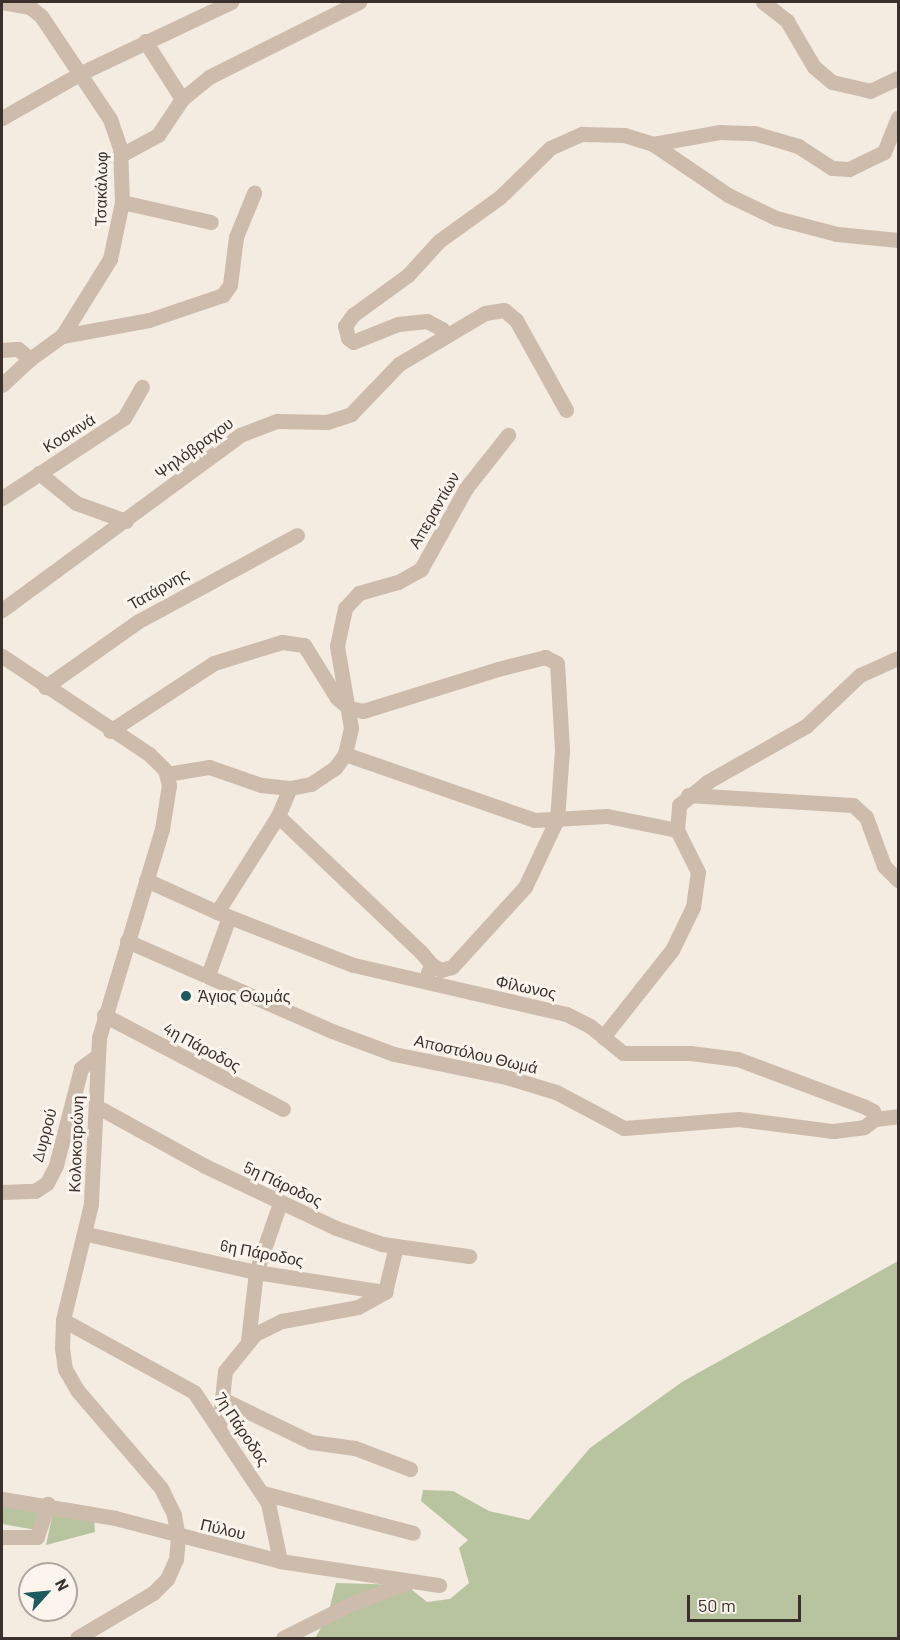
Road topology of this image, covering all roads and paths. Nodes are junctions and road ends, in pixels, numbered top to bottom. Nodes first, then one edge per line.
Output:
1 (3, 2) edge
2 (231, 2) edge
3 (359, 2) edge
4 (763, 2) edge
5 (145, 41) junction
6 (81, 73) junction
7 (898, 78) edge
8 (182, 99) junction
9 (2, 118) edge
10 (898, 118) edge
11 (653, 144) junction
12 (121, 155) junction
13 (254, 193) dead end
14 (122, 202) junction
15 (211, 222) dead end
16 (898, 240) edge
17 (62, 336) junction
18 (443, 337) junction
19 (2, 350) edge
20 (30, 359) junction
21 (2, 385) edge
22 (142, 387) dead end
23 (566, 410) dead end
24 (508, 435) dead end
25 (39, 473) junction
26 (2, 498) edge
27 (126, 521) junction
28 (297, 535) dead end
29 (2, 610) edge
30 (2, 656) edge
31 (898, 658) edge
32 (45, 687) junction
33 (349, 708) junction
34 (110, 730) junction
35 (345, 754) junction
36 (167, 774) junction
37 (290, 788) junction
38 (688, 795) junction
39 (278, 816) junction
40 (557, 819) junction
41 (677, 830) junction
42 (146, 880) junction
43 (898, 880) edge
44 (223, 915) junction
45 (127, 941) junction
46 (432, 966) junction
47 (208, 975) junction
48 (420, 983) junction
49 (104, 1015) junction
50 (603, 1037) junction
51 (97, 1056) junction
52 (96, 1106) junction
53 (283, 1109) dead end
54 (898, 1116) edge
55 (869, 1123) junction
56 (2, 1192) edge
57 (280, 1203) junction
58 (87, 1234) junction
59 (396, 1246) junction
60 (469, 1256) dead end
61 (256, 1272) junction
62 (385, 1292) junction
63 (63, 1320) junction
64 (248, 1341) junction
65 (222, 1399) junction
66 (219, 1428) junction
67 (410, 1469) dead end
68 (263, 1493) junction
69 (2, 1499) edge
70 (48, 1504) junction
71 (413, 1533) dead end
72 (2, 1537) edge
73 (178, 1537) junction
74 (280, 1561) junction
75 (409, 1582) junction
76 (439, 1585) dead end
77 (77, 1638) edge
78 (283, 1638) edge

1 - 6 street, Τσακάλωφ
2 - 5 street
3 - 8 street
4 - 7 street
5 - 6 street
5 - 8 street
6 - 9 street
6 - 12 street, Τσακάλωφ
8 - 12 street
10 - 11 street
11 - 16 street
11 - 18 street
12 - 14 street, Τσακάλωφ
13 - 17 street
14 - 15 street
14 - 17 street, Τσακάλωφ
17 - 20 street, Τσακάλωφ
18 - 23 street, Ψηλόβραχου
18 - 27 street, Ψηλόβραχου
19 - 20 street
20 - 21 street, Τσακάλωφ
22 - 25 street, Κοσκινά
24 - 33 street, Απεραντίων
25 - 26 street, Κοσκινά
25 - 27 street
27 - 29 street, Ψηλόβραχου
28 - 32 street, Τατάρνης
30 - 32 street
31 - 38 street
32 - 34 street
33 - 34 street
33 - 35 street, Απεραντίων
33 - 40 street
34 - 36 street
35 - 37 street
35 - 40 street
36 - 37 street
36 - 42 street, Κολοκοτρώνη
37 - 39 street
38 - 41 street
38 - 43 street
39 - 44 street
39 - 46 street
40 - 41 street
40 - 46 street
41 - 50 street
42 - 44 street, Φίλωνος
42 - 45 street, Κολοκοτρώνη
44 - 47 street
44 - 48 street, Φίλωνος
45 - 47 street, Αποστόλου Θωμά
45 - 49 street, Κολοκοτρώνη
46 - 48 street
47 - 55 street, Αποστόλου Θωμά
48 - 50 street, Φίλωνος
49 - 51 street, Κολοκοτρώνη
49 - 53 street, 4η Πάροδος
50 - 55 street, Φίλωνος
51 - 52 street, Κολοκοτρώνη
51 - 56 street, Δυρρού
52 - 57 street, 5η Πάροδος
52 - 58 street, Κολοκοτρώνη
54 - 55 street, Αποστόλου Θωμά
57 - 59 street, 5η Πάροδος
57 - 61 street
58 - 61 street, 6η Πάροδος
58 - 63 street, Κολοκοτρώνη
59 - 60 street, 5η Πάροδος
59 - 62 street
61 - 62 street, 6η Πάροδος
61 - 64 street
62 - 64 street
63 - 66 street, 7η Πάροδος
63 - 73 street, Κολοκοτρώνη
64 - 65 street
65 - 66 street
65 - 67 street
66 - 68 street, 7η Πάροδος
68 - 71 street
68 - 74 street, 7η Πάροδος
69 - 70 street, Πύλου
70 - 72 street
70 - 73 street, Πύλου
73 - 74 street, Πύλου
73 - 77 street, Κολοκοτρώνη
74 - 75 street, Πύλου
75 - 76 street, Πύλου
75 - 78 street

